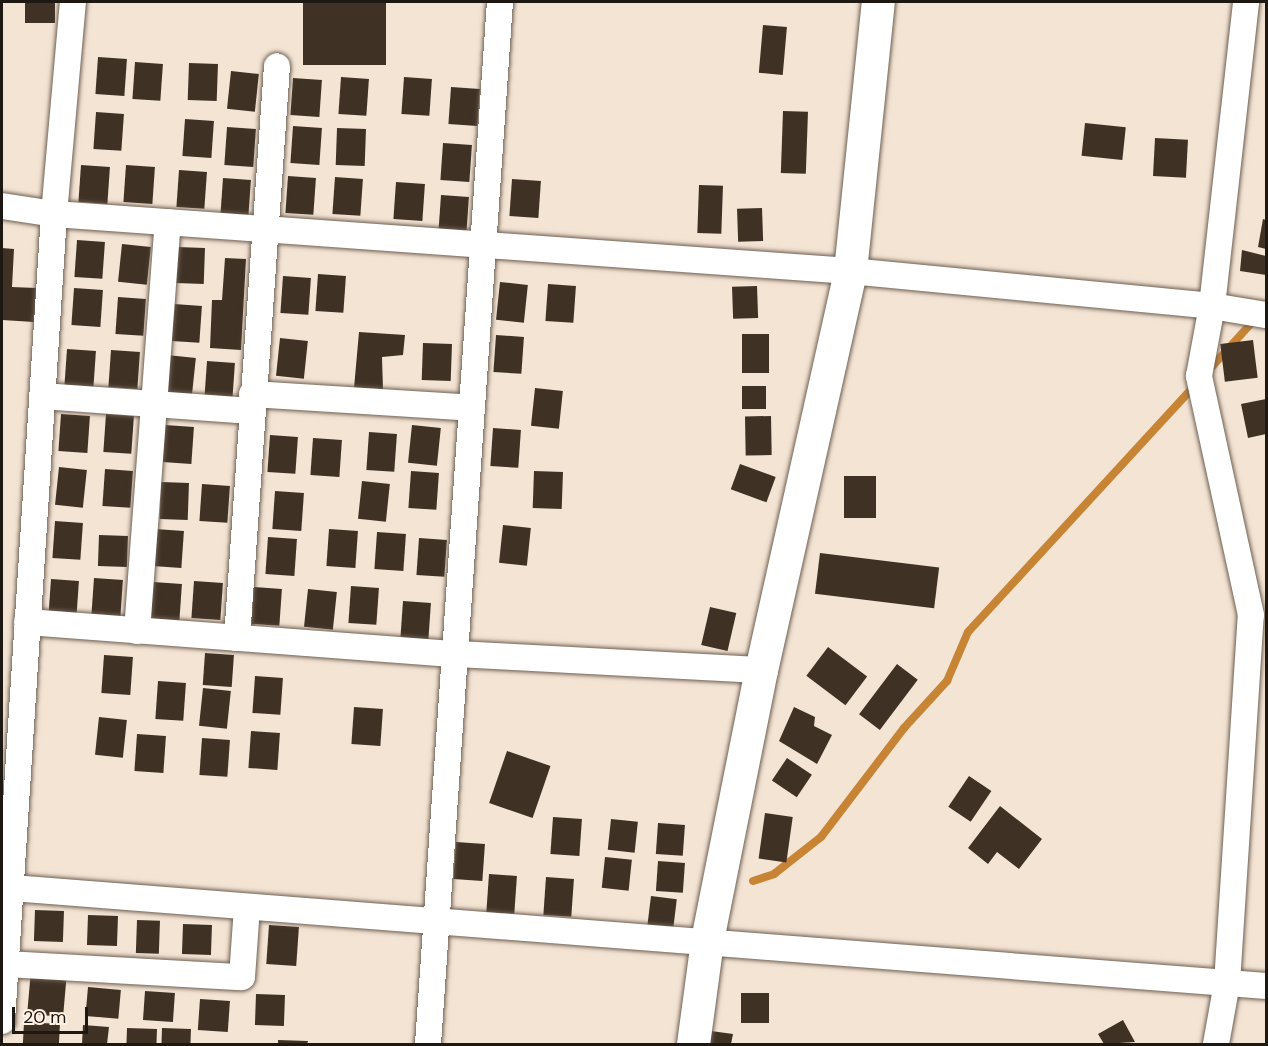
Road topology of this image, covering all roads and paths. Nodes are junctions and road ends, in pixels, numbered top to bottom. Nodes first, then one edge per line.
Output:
1 (73, 2) edge
2 (500, 2) edge
3 (878, 2) edge
4 (1246, 2) edge
5 (277, 66) dead end
6 (2, 206) edge
7 (54, 214) junction
8 (168, 222) junction
9 (263, 228) junction
10 (482, 244) junction
11 (850, 271) junction
12 (1212, 306) junction
13 (1266, 315) edge
14 (42, 396) junction
15 (154, 403) junction
16 (252, 403) junction
17 (472, 408) junction
18 (27, 622) junction
19 (137, 631) junction
20 (237, 638) junction
21 (456, 654) junction
22 (761, 670) junction
23 (12, 888) junction
24 (247, 908) junction
25 (437, 923) junction
26 (707, 940) junction
27 (6, 964) junction
28 (1227, 983) junction
29 (1266, 986) edge
30 (2, 1021) edge
31 (428, 1044) edge
32 (693, 1044) edge
33 (1216, 1044) edge

1 - 7 street
2 - 10 street
3 - 11 street
4 - 12 street
5 - 9 street
6 - 7 street
7 - 8 street
7 - 14 street
8 - 9 street
8 - 15 street
9 - 10 street
9 - 16 street
10 - 11 street
10 - 17 street
11 - 12 street
11 - 22 street
12 - 13 street
12 - 28 street
14 - 15 street
14 - 18 street
15 - 16 street
15 - 19 street
16 - 17 street
16 - 20 street
17 - 21 street
18 - 19 street
18 - 23 street
19 - 20 street
20 - 21 street
21 - 22 street
21 - 25 street
22 - 26 street
23 - 24 street
23 - 27 street
24 - 25 street
24 - 27 street
25 - 26 street
25 - 31 street
26 - 28 street
26 - 32 street
27 - 30 street
28 - 29 street
28 - 33 street

